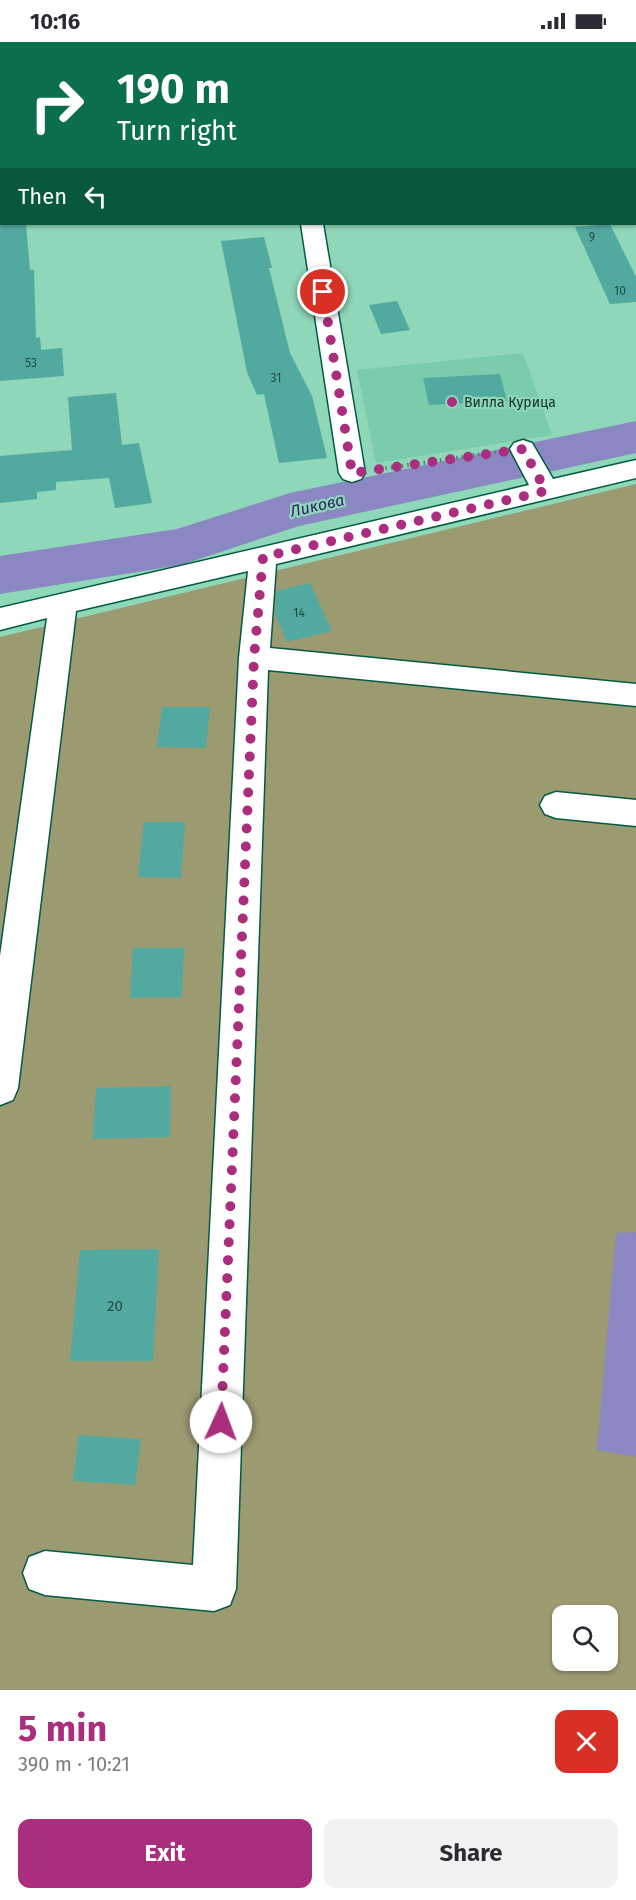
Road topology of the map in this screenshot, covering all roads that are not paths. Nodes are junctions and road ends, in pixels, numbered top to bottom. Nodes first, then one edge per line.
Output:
1 (312, 225) edge
2 (523, 449) road end
3 (636, 469) edge
4 (352, 473) road end
5 (542, 483) junction
6 (263, 557) junction
7 (63, 604) junction
8 (0, 619) edge
9 (254, 658) junction
10 (636, 695) edge
11 (556, 805) dead end
12 (636, 813) edge
13 (0, 1088) edge
14 (45, 1573) dead end

1 - 4 street
2 - 5 street
3 - 5 street
5 - 6 street
6 - 7 street
6 - 9 street
7 - 8 street
7 - 13 street
9 - 10 street
9 - 14 street
11 - 12 street

